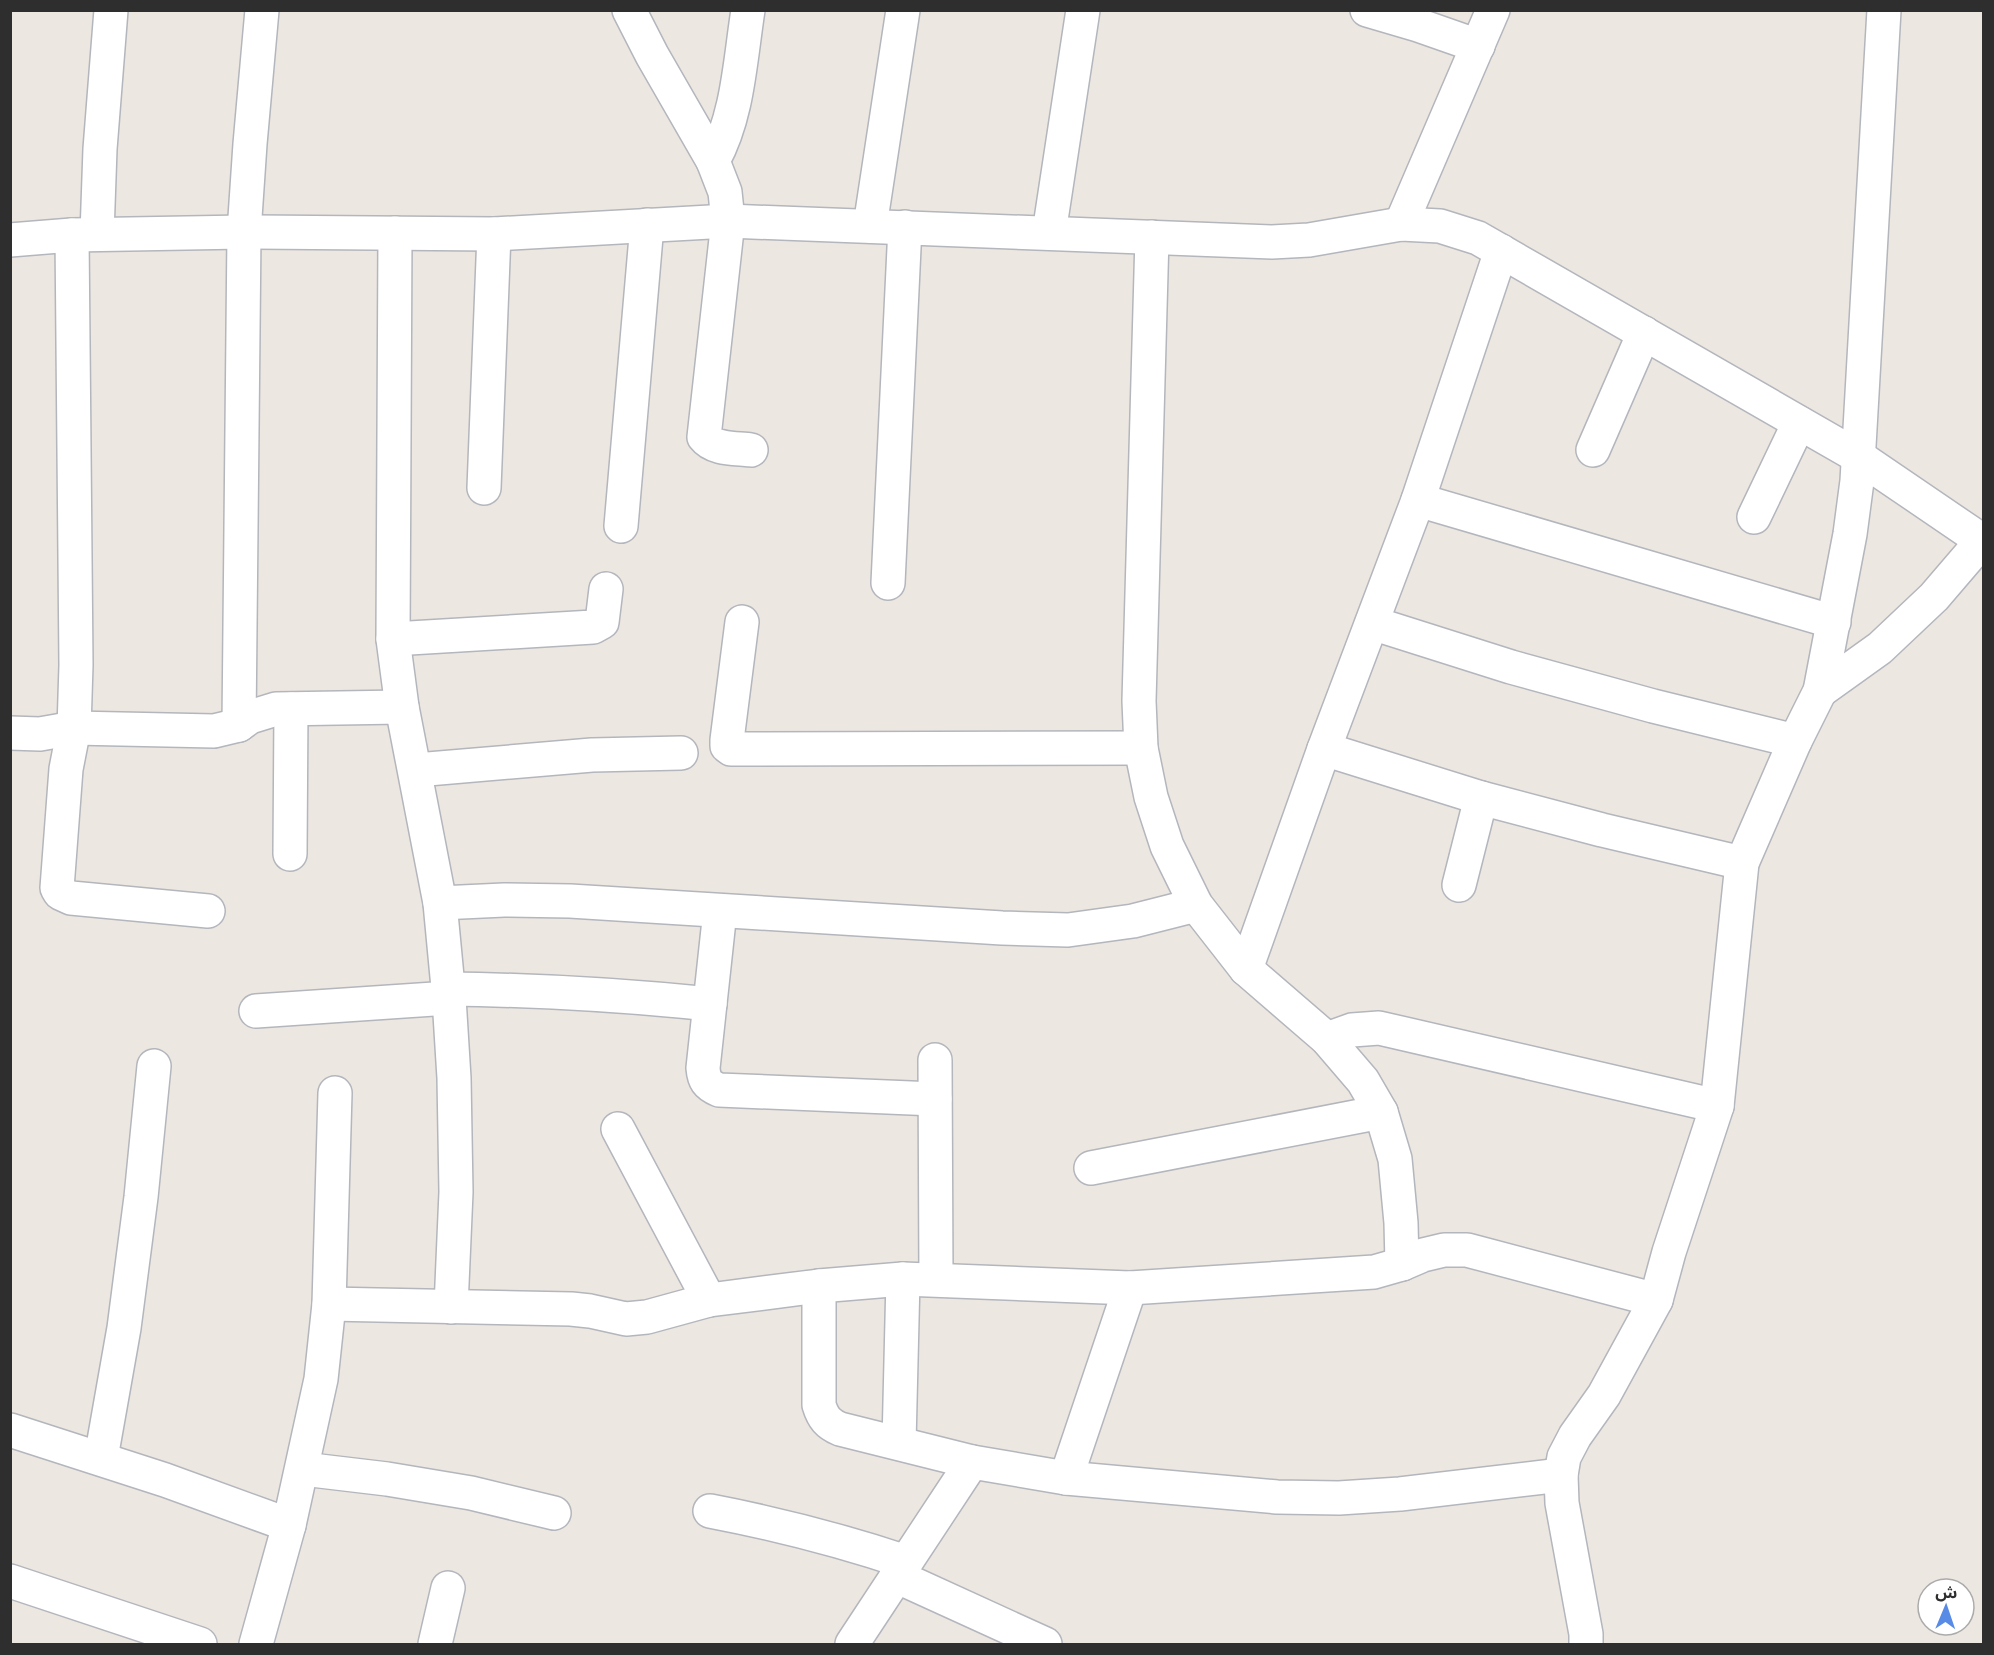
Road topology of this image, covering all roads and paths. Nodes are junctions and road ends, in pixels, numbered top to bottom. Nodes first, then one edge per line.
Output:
1 (111, 10) edge
2 (262, 10) edge
3 (629, 10) edge
4 (748, 10) edge
5 (903, 10) edge
6 (1083, 10) edge
7 (1367, 10) edge
8 (1493, 10) edge
9 (1884, 10) edge
10 (1478, 46) junction
11 (713, 161) junction
12 (728, 221) junction
13 (1401, 224) junction
14 (647, 225) junction
15 (870, 226) junction
16 (905, 227) junction
17 (244, 232) junction
18 (1049, 232) junction
19 (395, 233) junction
20 (494, 234) junction
21 (85, 235) junction
22 (1152, 237) junction
23 (10, 240) edge
24 (1501, 251) junction
25 (1644, 333) junction
26 (1800, 423) junction
27 (750, 450) dead end
28 (1593, 450) dead end
29 (1859, 457) junction
30 (484, 488) dead end
31 (1418, 500) junction
32 (1754, 517) dead end
33 (621, 526) dead end
34 (1983, 541) edge
35 (888, 583) dead end
36 (606, 589) dead end
37 (742, 622) dead end
38 (1834, 622) junction
39 (1372, 623) junction
40 (393, 639) junction
41 (1820, 691) junction
42 (402, 706) junction
43 (291, 709) junction
44 (239, 725) junction
45 (74, 728) junction
46 (10, 733) edge
47 (1795, 741) junction
48 (1141, 748) junction
49 (1324, 749) junction
50 (681, 753) dead end
51 (416, 770) junction
52 (1481, 798) junction
53 (290, 854) dead end
54 (1742, 863) junction
55 (1459, 885) dead end
56 (440, 903) junction
57 (1196, 905) junction
58 (208, 911) dead end
59 (720, 911) junction
60 (1246, 969) junction
61 (448, 993) junction
62 (710, 1004) junction
63 (256, 1011) dead end
64 (1327, 1039) junction
65 (935, 1060) dead end
66 (154, 1066) dead end
67 (335, 1093) dead end
68 (934, 1099) junction
69 (1717, 1106) junction
70 (1381, 1112) junction
71 (618, 1129) dead end
72 (1091, 1168) dead end
73 (1402, 1264) junction
74 (903, 1279) junction
75 (936, 1279) junction
76 (819, 1286) junction
77 (1130, 1288) junction
78 (709, 1300) junction
79 (1656, 1300) junction
80 (329, 1304) junction
81 (451, 1307) junction
82 (10, 1430) edge
83 (899, 1443) junction
84 (101, 1458) junction
85 (972, 1462) junction
86 (303, 1469) junction
87 (1561, 1475) junction
88 (1066, 1478) junction
89 (710, 1511) dead end
90 (554, 1513) dead end
91 (289, 1525) junction
92 (901, 1569) junction
93 (10, 1581) edge
94 (448, 1588) dead end
95 (191, 1643) edge
96 (256, 1644) edge
97 (435, 1644) edge
98 (852, 1644) edge
99 (1045, 1644) edge
100 (1586, 1644) edge

1 - 21 street
2 - 17 street
3 - 11 street
4 - 11 street
5 - 15 street
6 - 18 street
7 - 10 street
8 - 10 street
9 - 29 street
10 - 13 street
11 - 12 street
12 - 14 street
12 - 15 street
12 - 27 street
13 - 22 street
13 - 24 street
14 - 20 street
14 - 33 street
15 - 16 street
16 - 18 street
16 - 35 street
17 - 19 street
17 - 21 street
17 - 44 street
18 - 22 street
19 - 20 street
19 - 40 street
20 - 30 street
21 - 23 street
21 - 45 street
22 - 48 street
24 - 25 street
24 - 31 street
25 - 26 street
25 - 28 street
26 - 29 street
26 - 32 street
29 - 34 street
29 - 38 street
31 - 38 street
31 - 39 street
34 - 41 street
36 - 40 street
37 - 48 street
38 - 41 street
39 - 47 street
39 - 49 street
40 - 42 street
41 - 47 street
42 - 43 street
42 - 51 street
43 - 44 street
43 - 53 street
44 - 45 street
45 - 46 street
45 - 58 street
47 - 54 street
48 - 57 street
49 - 52 street
49 - 60 street
50 - 51 street
51 - 56 street
52 - 54 street
52 - 55 street
54 - 69 street
56 - 59 street
56 - 61 street
57 - 59 street
57 - 60 street
59 - 62 street
60 - 64 street
61 - 62 street
61 - 63 street
61 - 81 street
62 - 68 street
64 - 69 street
64 - 70 street
65 - 68 street
66 - 84 street
67 - 80 street
68 - 75 street
69 - 79 street
70 - 72 street
70 - 73 street
71 - 78 street
73 - 77 street
73 - 79 street
74 - 75 street
74 - 76 street
74 - 83 street
75 - 77 street
76 - 78 street
76 - 83 street
77 - 88 street
78 - 81 street
79 - 87 street
80 - 81 street
80 - 86 street
82 - 84 street
83 - 85 street
84 - 91 street
85 - 88 street
85 - 92 street
86 - 90 street
86 - 91 street
87 - 88 street
87 - 100 street
89 - 92 street
91 - 96 street
92 - 98 street
92 - 99 street
93 - 95 street
94 - 97 street

